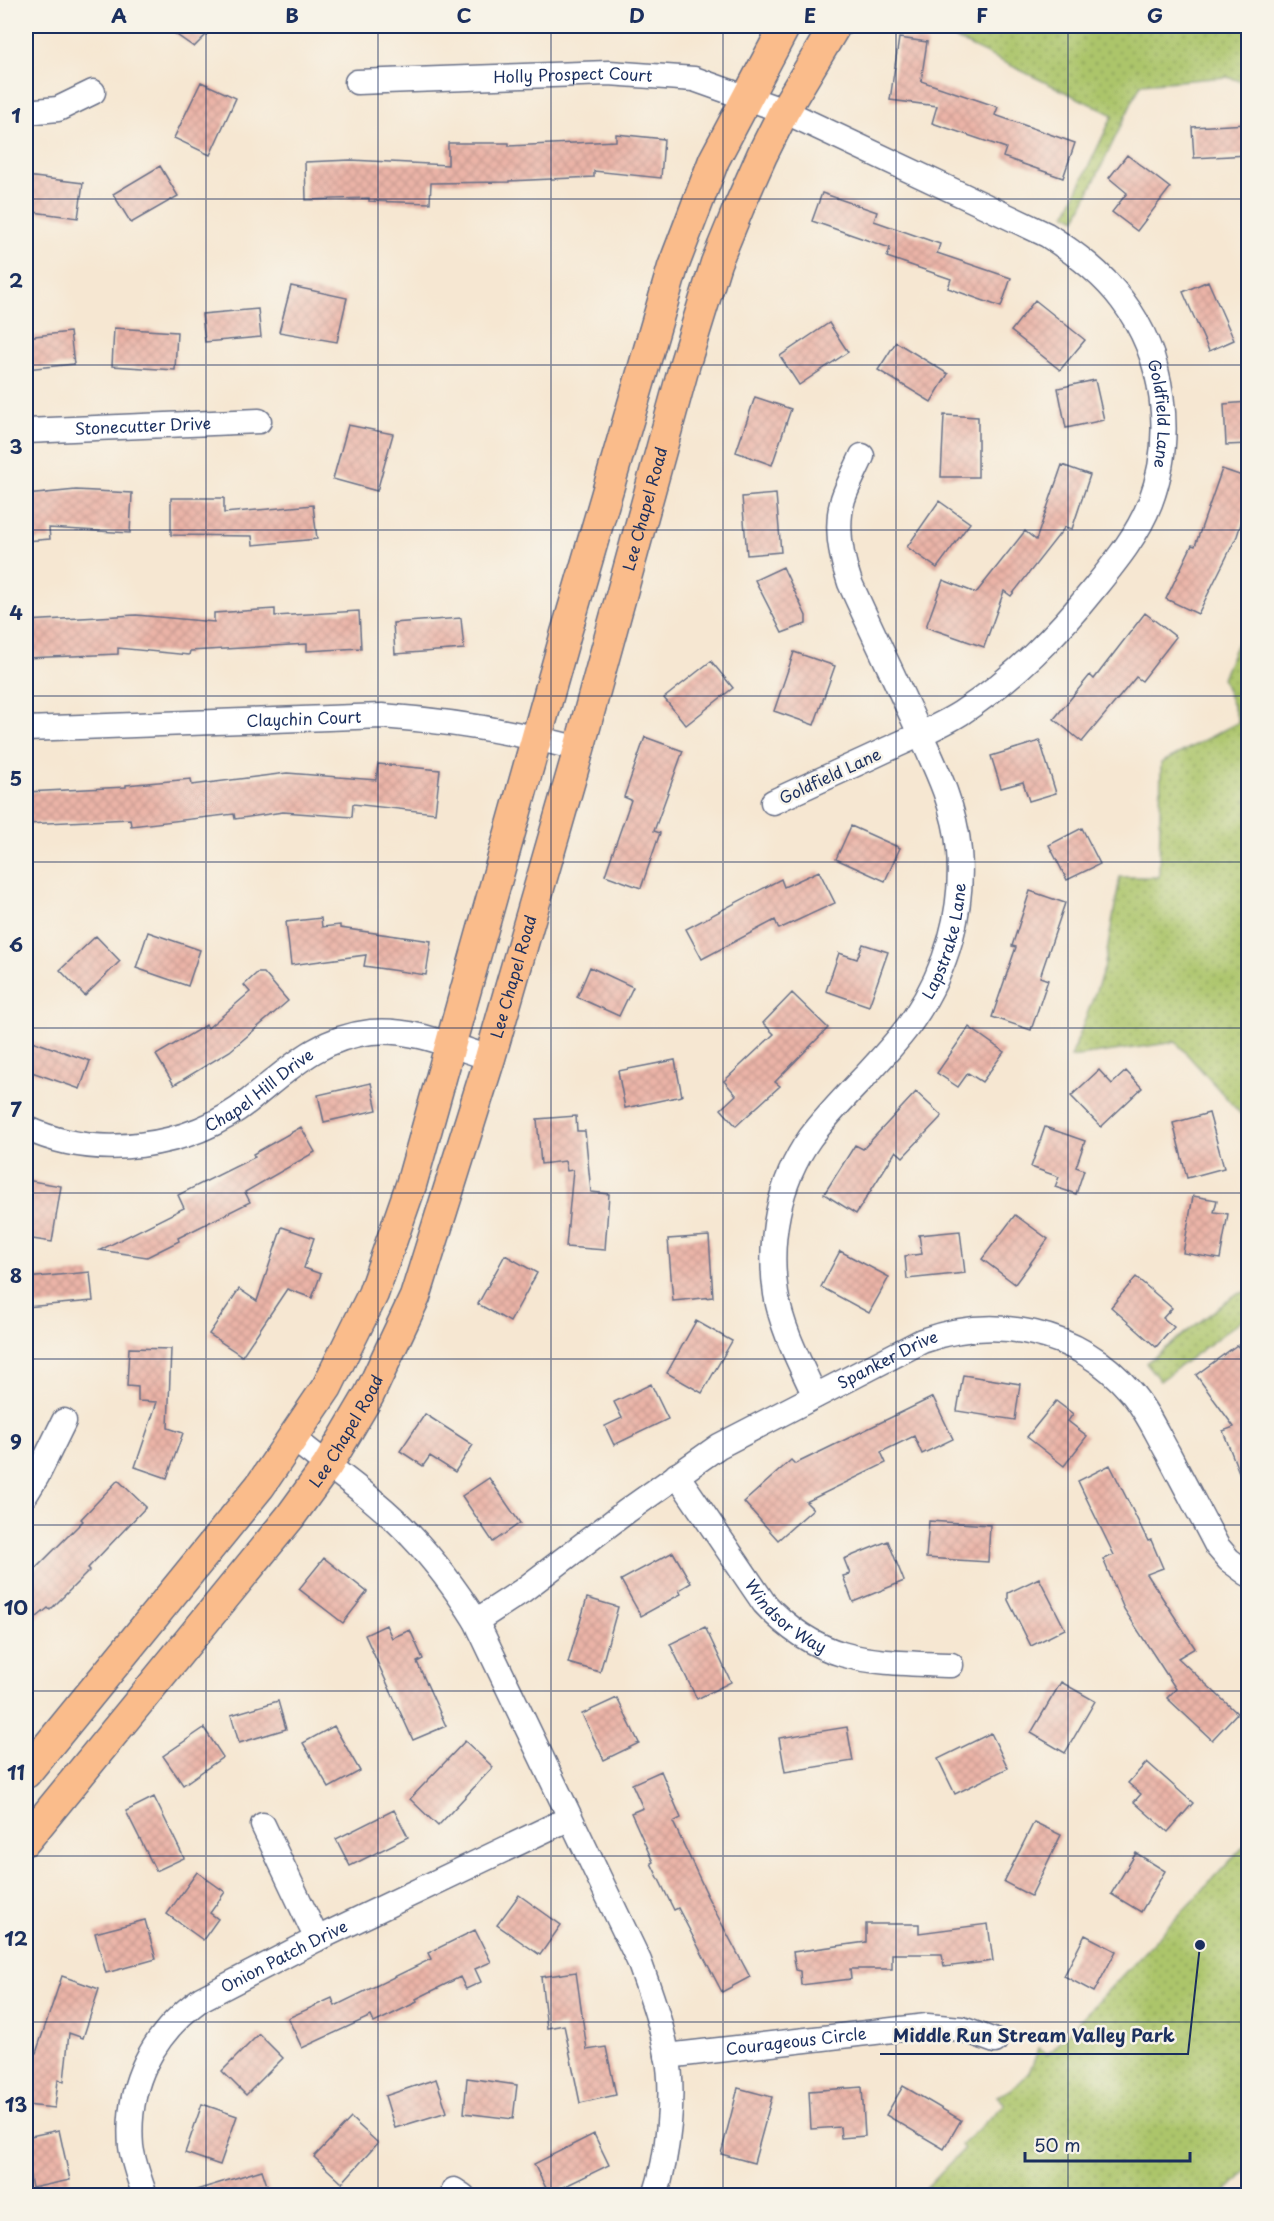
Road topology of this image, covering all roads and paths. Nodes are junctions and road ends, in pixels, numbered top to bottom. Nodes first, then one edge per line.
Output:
1 (785, 26) edge
2 (835, 26) edge
3 (357, 82) dead end
4 (93, 92) dead end
5 (747, 96) junction
6 (784, 111) junction
7 (26, 112) edge
8 (259, 421) dead end
9 (26, 431) edge
10 (862, 456) dead end
11 (26, 729) edge
12 (920, 734) junction
13 (537, 737) junction
14 (579, 748) junction
15 (773, 802) dead end
16 (450, 1046) junction
17 (490, 1058) junction
18 (26, 1128) edge
19 (815, 1396) junction
20 (64, 1421) dead end
21 (293, 1438) junction
22 (327, 1466) junction
23 (676, 1475) junction
24 (26, 1494) edge
25 (1248, 1574) edge
26 (476, 1622) junction
27 (951, 1665) dead end
28 (26, 1773) edge
29 (570, 1818) junction
30 (263, 1825) dead end
31 (26, 1840) edge
32 (318, 1939) junction
33 (995, 2041) dead end
34 (667, 2056) junction
35 (145, 2196) edge
36 (655, 2196) edge

1 - 5 main road
2 - 6 main road, Lee Chapel Road
3 - 5 street, Holly Prospect Court
4 - 7 street
5 - 6 street, Holly Prospect Court
5 - 13 main road
6 - 12 street, Goldfield Lane
6 - 14 main road, Lee Chapel Road
8 - 9 street, Stonecutter Drive
10 - 12 street, Lapstrake Lane
11 - 13 street, Claychin Court
12 - 15 street, Goldfield Lane
12 - 19 street, Lapstrake Lane
13 - 14 street, Claychin Court
13 - 16 main road
14 - 17 main road, Lee Chapel Road
16 - 17 street, Chapel Hill Drive
16 - 18 street, Chapel Hill Drive
16 - 21 main road
17 - 22 main road, Lee Chapel Road
19 - 23 street, Spanker Drive
19 - 25 street, Spanker Drive
20 - 24 street
21 - 22 street
21 - 28 main road
22 - 26 street
22 - 31 main road, Lee Chapel Road
23 - 26 street, Spanker Drive
23 - 27 street, Windsor Way
26 - 29 street
29 - 32 street, Onion Patch Drive
29 - 34 street
30 - 32 street
32 - 35 street, Onion Patch Drive
33 - 34 street, Courageous Circle
34 - 36 street

